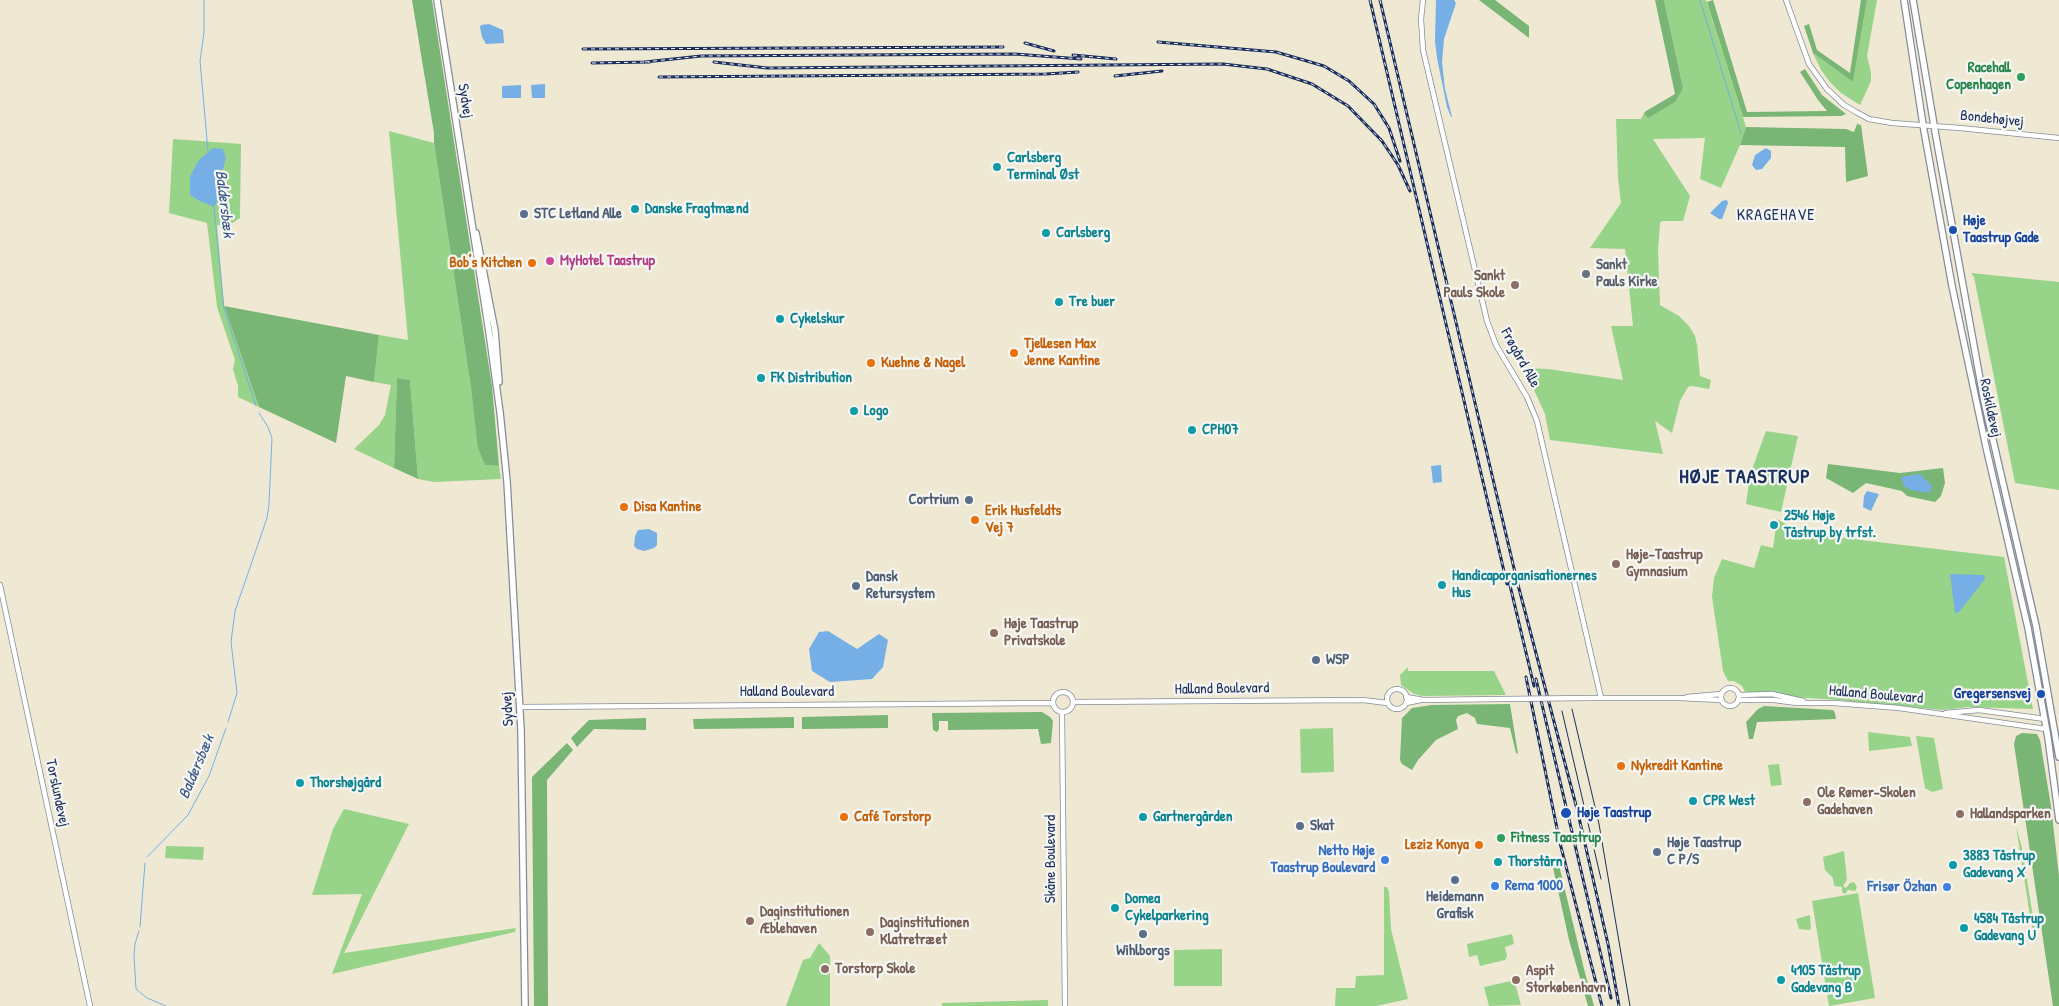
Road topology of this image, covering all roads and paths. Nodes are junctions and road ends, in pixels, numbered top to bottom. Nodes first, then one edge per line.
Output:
1 (437, 0) edge
2 (1423, 0) edge
3 (1786, 0) edge
4 (1904, 0) edge
5 (1913, 0) edge
6 (1923, 125) junction
7 (1934, 126) junction
8 (2059, 138) edge
9 (0, 585) edge
10 (1721, 694) junction
11 (1406, 696) junction
12 (1601, 698) junction
13 (1680, 698) junction
14 (1739, 698) junction
15 (1387, 700) junction
16 (1424, 700) junction
17 (1721, 700) junction
18 (1073, 702) junction
19 (1053, 703) junction
20 (1406, 703) junction
21 (520, 707) junction
22 (1062, 712) junction
23 (1940, 713) junction
24 (2045, 719) junction
25 (2046, 729) junction
26 (2059, 757) edge
27 (2059, 820) edge
28 (90, 1006) edge
29 (525, 1006) edge
30 (1065, 1006) edge

1 - 21 main road, Sydvej
2 - 12 street, Frøgård Alle
3 - 6 street
4 - 6 main road, Roskildevej
5 - 7 main road, Roskildevej
6 - 7 street, Bondehøjvej
6 - 24 main road, Roskildevej
7 - 8 street, Bondehøjvej
7 - 26 main road, Roskildevej
9 - 28 street, Torslundevej
10 - 13 street
10 - 14 street
10 - 17 street
11 - 15 street
11 - 16 street
11 - 20 street
12 - 13 street
12 - 16 street, bridge
13 - 17 street
14 - 17 street
14 - 23 street, Halland Boulevard
15 - 18 street, Halland Boulevard
15 - 20 street
16 - 20 street
18 - 19 street
18 - 22 street
19 - 21 street, Halland Boulevard
19 - 22 street
21 - 29 main road, Sydvej
22 - 30 street, Skåne Boulevard
23 - 24 street, Halland Boulevard
23 - 25 street, Halland Boulevard
24 - 25 main road, Roskildevej
25 - 27 main road, Roskildevej

